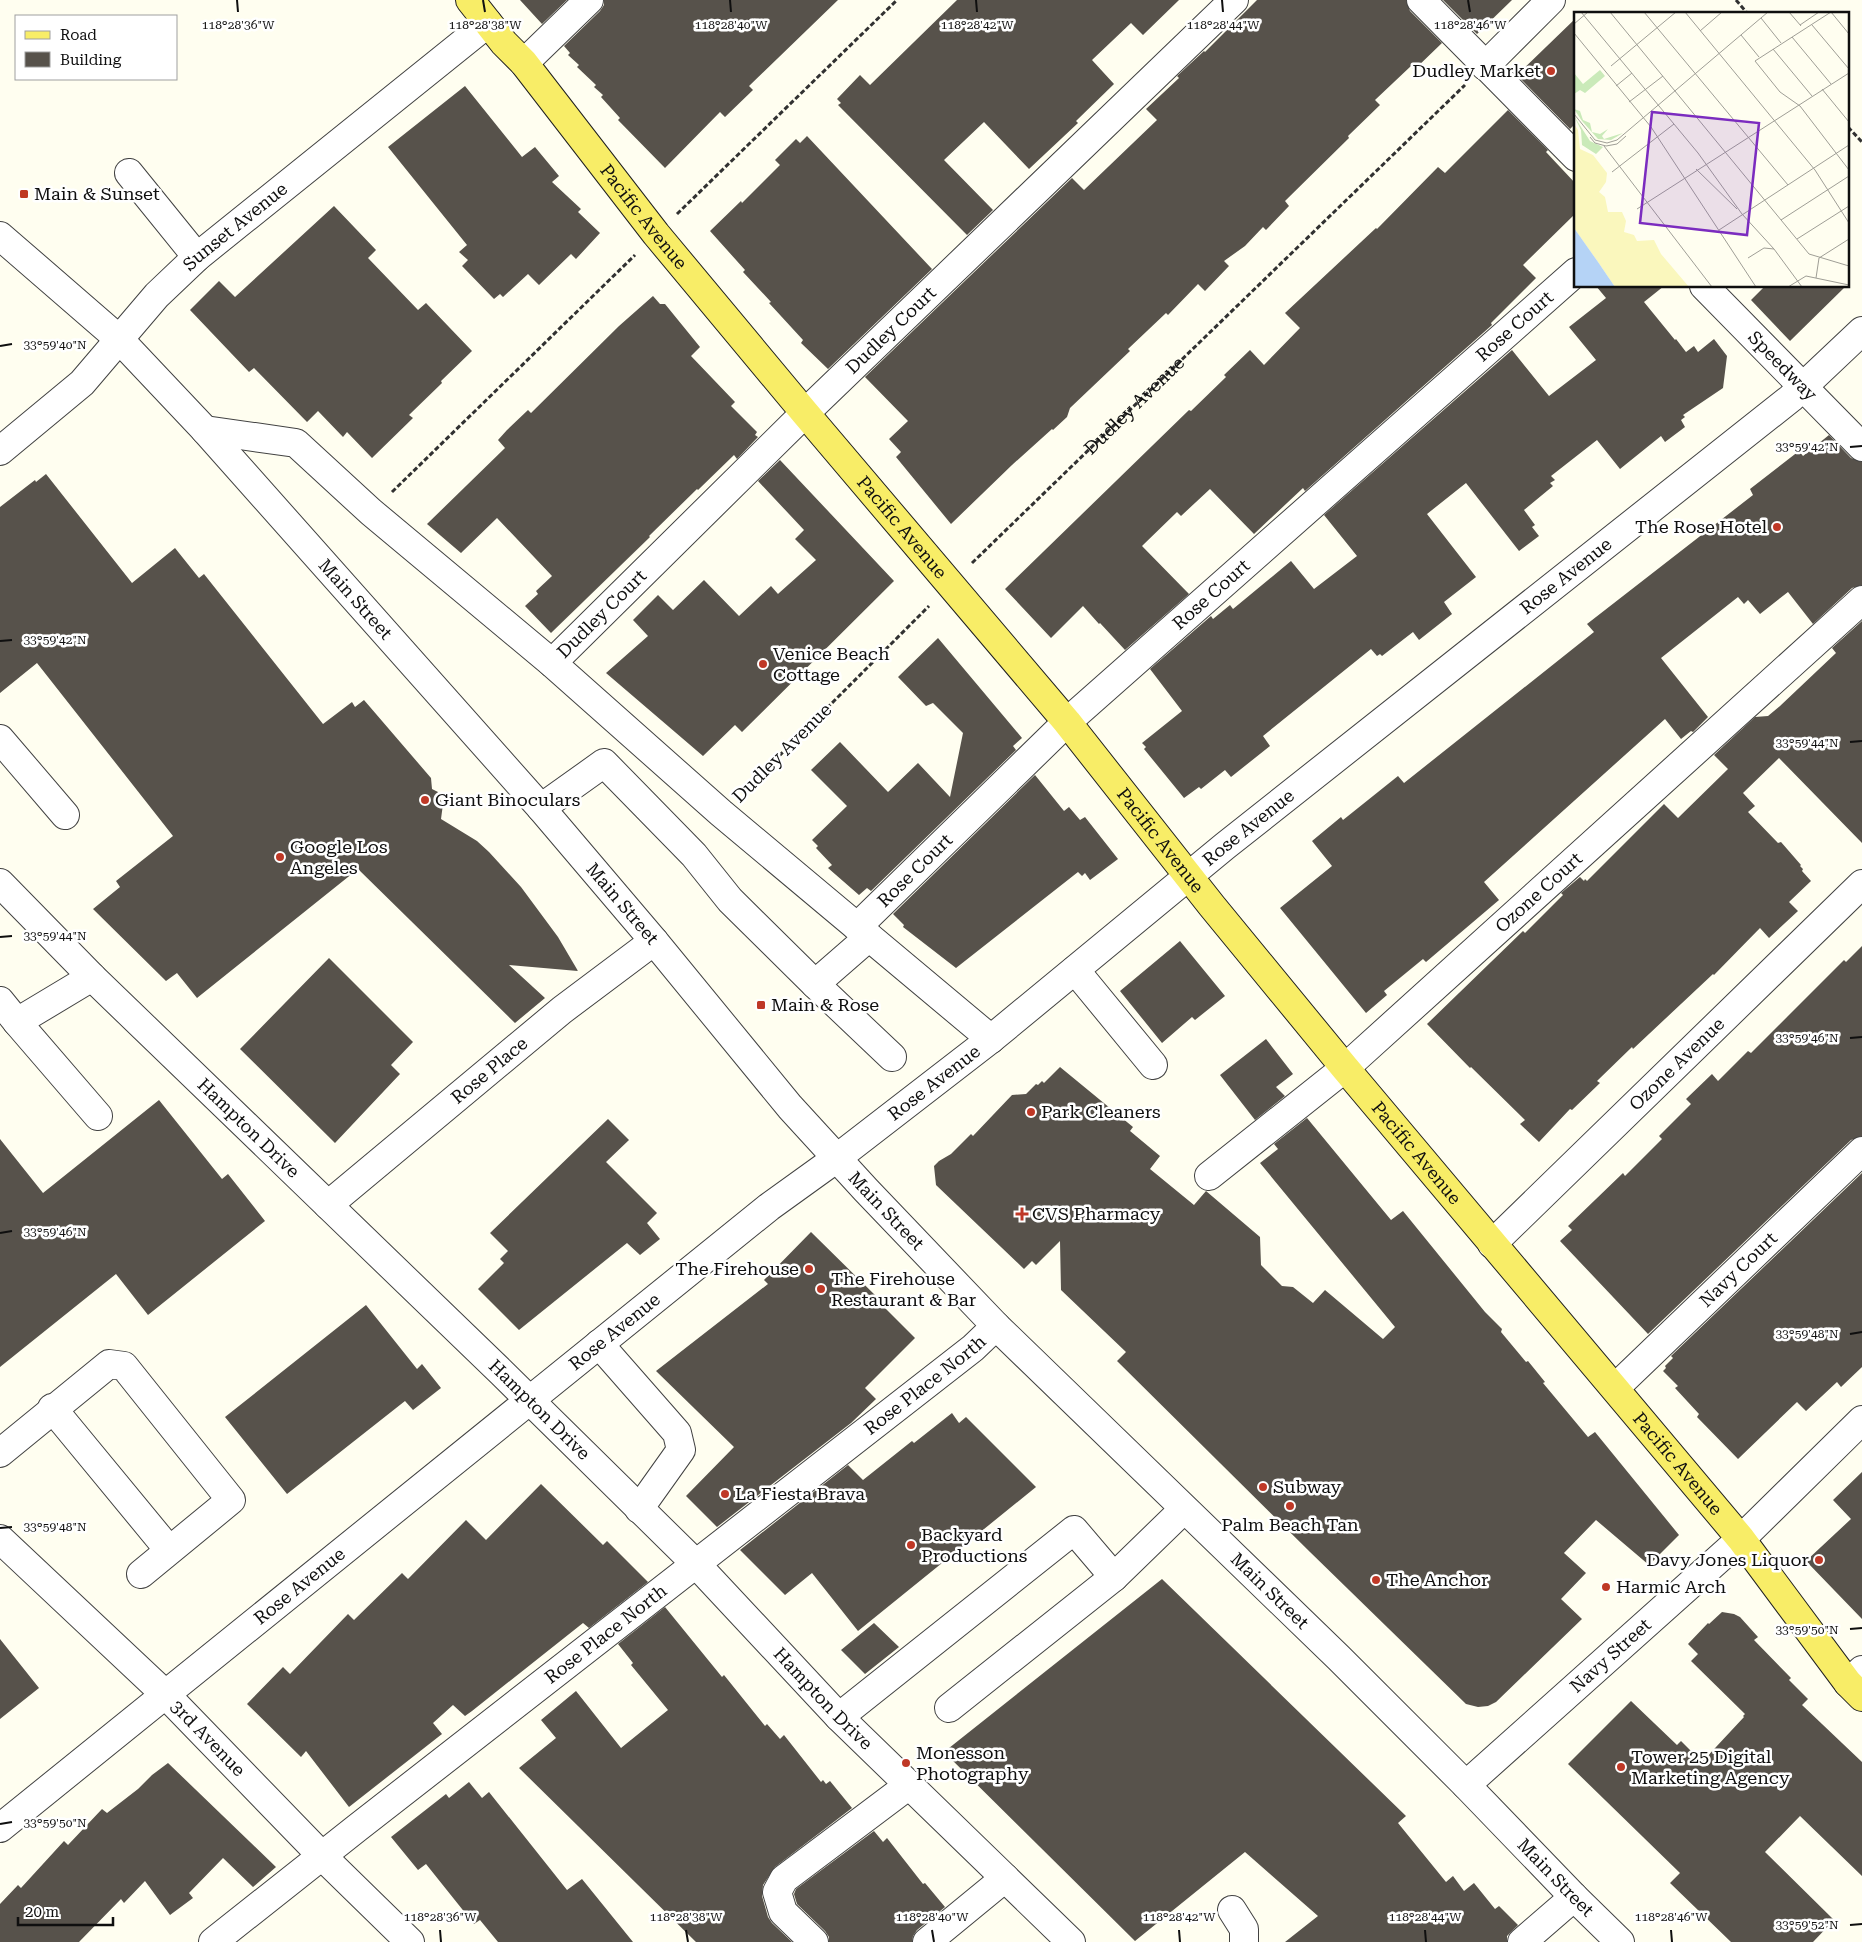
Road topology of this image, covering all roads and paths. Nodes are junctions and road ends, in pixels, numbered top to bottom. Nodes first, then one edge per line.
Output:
1 (470, 0) edge
2 (589, 0) edge
3 (1234, 0) edge
4 (1421, 0) edge
5 (1551, 0) edge
6 (1736, 0) edge
7 (1746, 12) edge
8 (488, 23) junction
9 (524, 63) junction
10 (1485, 66) junction
11 (1850, 129) edge
12 (1862, 142) edge
13 (1574, 155) edge
14 (129, 173) dead end
15 (0, 236) edge
16 (197, 257) junction
17 (1574, 274) edge
18 (1706, 288) edge
19 (1862, 331) edge
20 (120, 340) junction
21 (1804, 388) junction
22 (805, 414) junction
23 (205, 430) junction
24 (1862, 447) edge
25 (0, 451) edge
26 (950, 585) junction
27 (1862, 600) edge
28 (552, 663) junction
29 (1067, 722) junction
30 (0, 739) edge
31 (541, 808) junction
32 (721, 813) junction
33 (65, 815) dead end
34 (1189, 875) junction
35 (0, 883) edge
36 (1862, 884) edge
37 (863, 932) junction
38 (654, 941) junction
39 (1075, 970) junction
40 (92, 977) junction
41 (815, 984) junction
42 (0, 1001) edge
43 (17, 1022) junction
44 (992, 1039) junction
45 (892, 1057) dead end
46 (1153, 1066) dead end
47 (1345, 1068) junction
48 (98, 1116) dead end
49 (1862, 1151) edge
50 (837, 1158) junction
51 (1209, 1176) dead end
52 (328, 1205) junction
53 (1492, 1244) junction
54 (996, 1326) junction
55 (599, 1344) junction
56 (1614, 1388) junction
57 (529, 1401) junction
58 (52, 1408) junction
59 (1862, 1420) edge
60 (0, 1452) edge
61 (639, 1509) junction
62 (1184, 1509) junction
63 (1741, 1538) junction
64 (0, 1539) edge
65 (169, 1550) junction
66 (696, 1565) junction
67 (141, 1574) dead end
68 (1114, 1577) junction
69 (1857, 1683) edge
70 (166, 1695) junction
71 (949, 1708) dead end
72 (839, 1717) junction
73 (909, 1785) junction
74 (1466, 1785) junction
75 (0, 1828) edge
76 (322, 1856) junction
77 (1005, 1878) junction
78 (1574, 1897) junction
79 (1232, 1910) dead end
80 (213, 1942) edge
81 (410, 1942) edge
82 (814, 1942) edge
83 (927, 1942) edge
84 (1071, 1942) edge
85 (1244, 1942) edge
86 (1522, 1942) edge
87 (1620, 1942) edge

1 - 8 main road, Pacific Avenue
2 - 9 street
3 - 22 street, Dudley Court
4 - 10 street
5 - 10 street
6 - 7 path
8 - 9 main road, Pacific Avenue
8 - 16 street, Sunset Avenue
9 - 22 main road, Pacific Avenue
10 - 13 street
10 - 26 path, Dudley Avenue
11 - 12 path
14 - 16 street
15 - 20 street, Main Street
16 - 20 street, Sunset Avenue
17 - 29 street, Rose Court
18 - 21 street, Speedway
19 - 21 street, Rose Avenue
20 - 23 street, Main Street
20 - 25 street, Sunset Avenue
21 - 24 street, Speedway
21 - 34 street, Rose Avenue
22 - 26 main road, Pacific Avenue
22 - 28 street, Dudley Court
23 - 28 street
23 - 31 street, Main Street
26 - 29 main road, Pacific Avenue
26 - 32 path, Dudley Avenue
27 - 47 street, Ozone Court
28 - 32 street
29 - 34 main road, Pacific Avenue
29 - 37 street, Rose Court
30 - 33 street
31 - 38 street, Main Street
31 - 41 street
32 - 37 street
34 - 39 street, Rose Avenue
34 - 47 main road, Pacific Avenue
35 - 40 street, Hampton Drive
36 - 53 street, Ozone Avenue
37 - 41 street, Rose Court
37 - 44 street
38 - 50 street, Main Street
38 - 52 street, Rose Place
39 - 44 street, Rose Avenue
39 - 46 street
40 - 43 street
40 - 52 street, Hampton Drive
41 - 45 street
42 - 43 street
43 - 48 street
44 - 50 street, Rose Avenue
47 - 51 street, Ozone Court
47 - 53 main road, Pacific Avenue
49 - 56 street, Navy Court
50 - 54 street, Main Street
50 - 55 street, Rose Avenue
52 - 57 street, Hampton Drive
53 - 56 main road, Pacific Avenue
54 - 62 street, Main Street
54 - 66 street, Rose Place North
55 - 57 street, Rose Avenue
55 - 61 street
56 - 63 main road, Pacific Avenue
57 - 61 street, Hampton Drive
57 - 70 street, Rose Avenue
58 - 60 street
58 - 65 street
58 - 65 street
59 - 63 street, Navy Street
61 - 66 street, Hampton Drive
62 - 68 street
62 - 74 street, Main Street
63 - 69 main road, Pacific Avenue
63 - 74 street, Navy Street
64 - 70 street, 3rd Avenue
65 - 67 street
66 - 72 street, Hampton Drive
66 - 76 street, Rose Place North
68 - 71 street
68 - 72 street
70 - 75 street, Rose Avenue
70 - 76 street, 3rd Avenue
72 - 73 street, Hampton Drive
73 - 77 street, Hampton Drive
73 - 82 street
74 - 78 street, Main Street
76 - 80 street, Rose Place North
76 - 81 street, 3rd Avenue
77 - 83 street
77 - 84 street, Hampton Drive
78 - 86 street
78 - 87 street, Main Street
79 - 85 street

